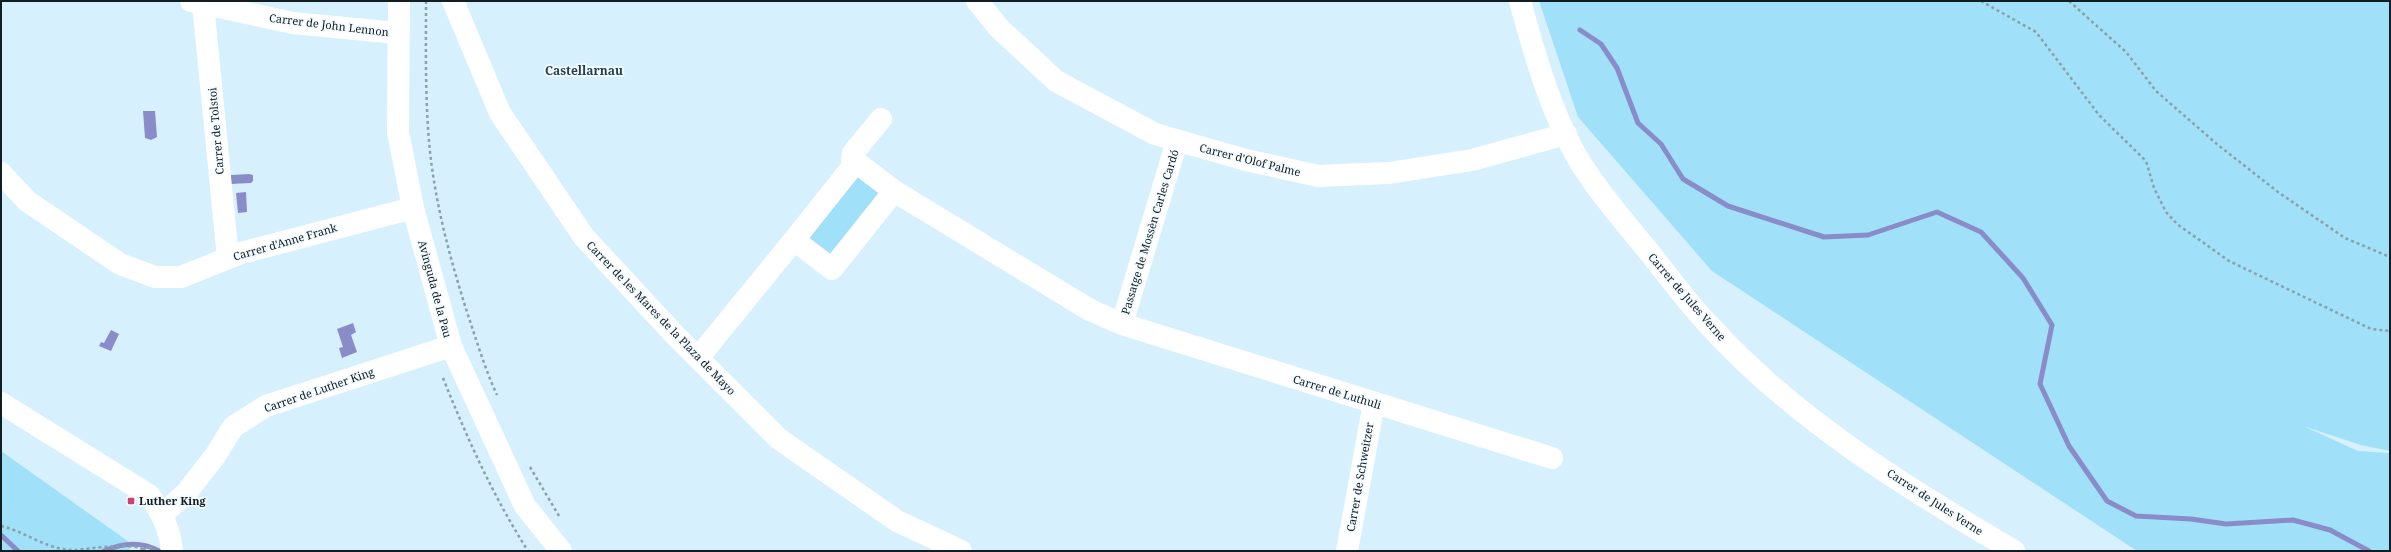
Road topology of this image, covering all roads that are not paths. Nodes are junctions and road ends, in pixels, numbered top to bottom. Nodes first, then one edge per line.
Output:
1 (399, 1) edge
2 (453, 1) edge
3 (976, 1) edge
4 (1520, 1) edge
5 (197, 3) edge
6 (397, 33) junction
7 (881, 119) dead end
8 (1566, 134) junction
9 (1177, 141) junction
10 (856, 162) junction
11 (1, 173) edge
12 (894, 191) junction
13 (413, 208) junction
14 (794, 240) junction
15 (228, 258) junction
16 (1122, 324) junction
17 (451, 346) junction
18 (698, 358) junction
19 (1, 403) edge
20 (1374, 403) junction
21 (1552, 458) dead end
22 (163, 514) junction
23 (172, 551) edge
24 (561, 551) edge
25 (961, 551) edge
26 (1347, 551) edge
27 (2014, 551) edge

1 - 6 street, Avinguda de la Pau
2 - 18 street, Carrer de les Mares de la Plaza de Mayo
3 - 9 street, Carrer d'Olof Palme
4 - 8 street, Carrer de Jules Verne
5 - 6 street, Carrer de John Lennon
5 - 15 street, Carrer de Tolstoi
6 - 13 street, Avinguda de la Pau
7 - 10 street
8 - 9 street, Carrer d'Olof Palme
8 - 27 street, Carrer de Jules Verne
9 - 16 street, Passatge de Mossèn Carles Cardó
10 - 12 street, Carrer de Luthuli
10 - 14 street
11 - 15 street, Carrer d'Anne Frank
12 - 14 street
12 - 16 street, Carrer de Luthuli
13 - 15 street, Carrer d'Anne Frank
13 - 17 street, Avinguda de la Pau
14 - 18 street
16 - 20 street, Carrer de Luthuli
17 - 22 street, Carrer de Luther King
17 - 24 street, Avinguda de la Pau
18 - 25 street, Carrer de les Mares de la Plaza de Mayo
19 - 22 street
20 - 21 street, Carrer de Luthuli
20 - 26 street, Carrer de Schweitzer
22 - 23 street

